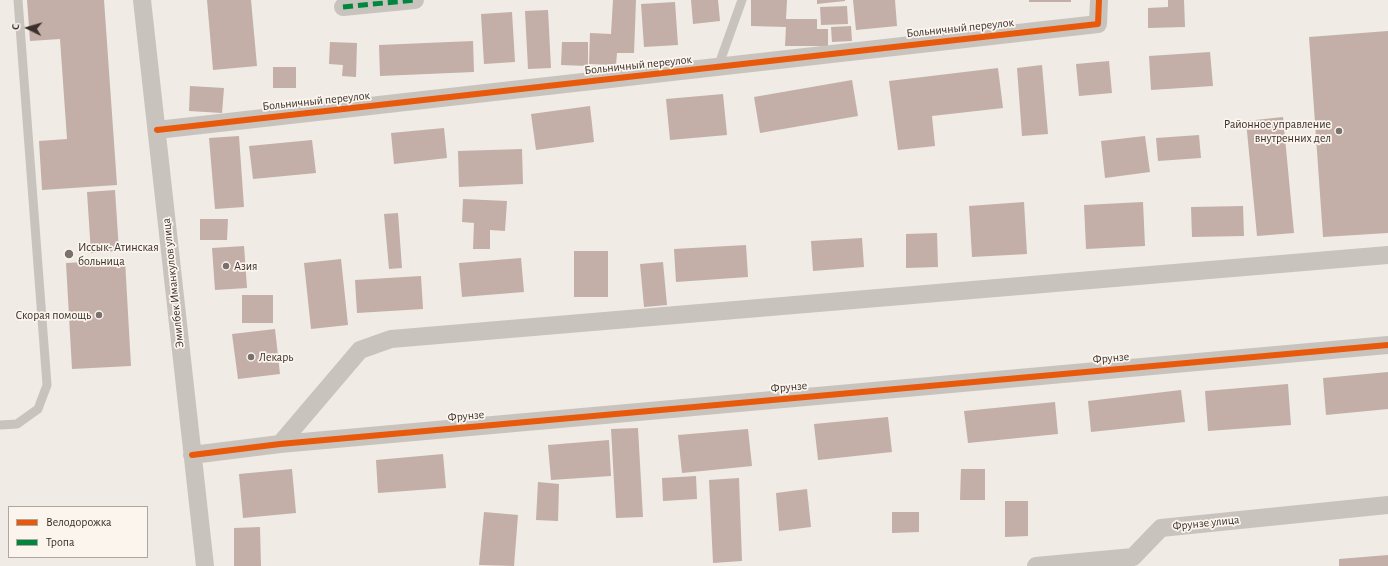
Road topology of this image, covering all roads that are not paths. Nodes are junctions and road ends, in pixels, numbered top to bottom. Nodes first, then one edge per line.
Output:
1 (18, 0) edge
2 (142, 0) edge
3 (415, 0) edge
4 (742, 0) edge
5 (1099, 0) edge
6 (343, 7) dead end
7 (718, 67) junction
8 (156, 130) junction
9 (1388, 255) edge
10 (1388, 345) edge
11 (0, 425) edge
12 (280, 444) junction
13 (192, 455) junction
14 (1388, 505) edge
15 (205, 566) edge
16 (1036, 566) edge

1 - 11 lane
2 - 8 street, Эмилбек Иманкулов улица
3 - 6 street
4 - 7 lane
5 - 7 street, Больничный переулок
7 - 8 street, Больничный переулок
8 - 13 street, Эмилбек Иманкулов улица
9 - 12 street
10 - 12 street, Фрунзе
12 - 13 street, Фрунзе
13 - 15 street, Эмилбек Иманкулов улица
14 - 16 street, Фрунзе улица

